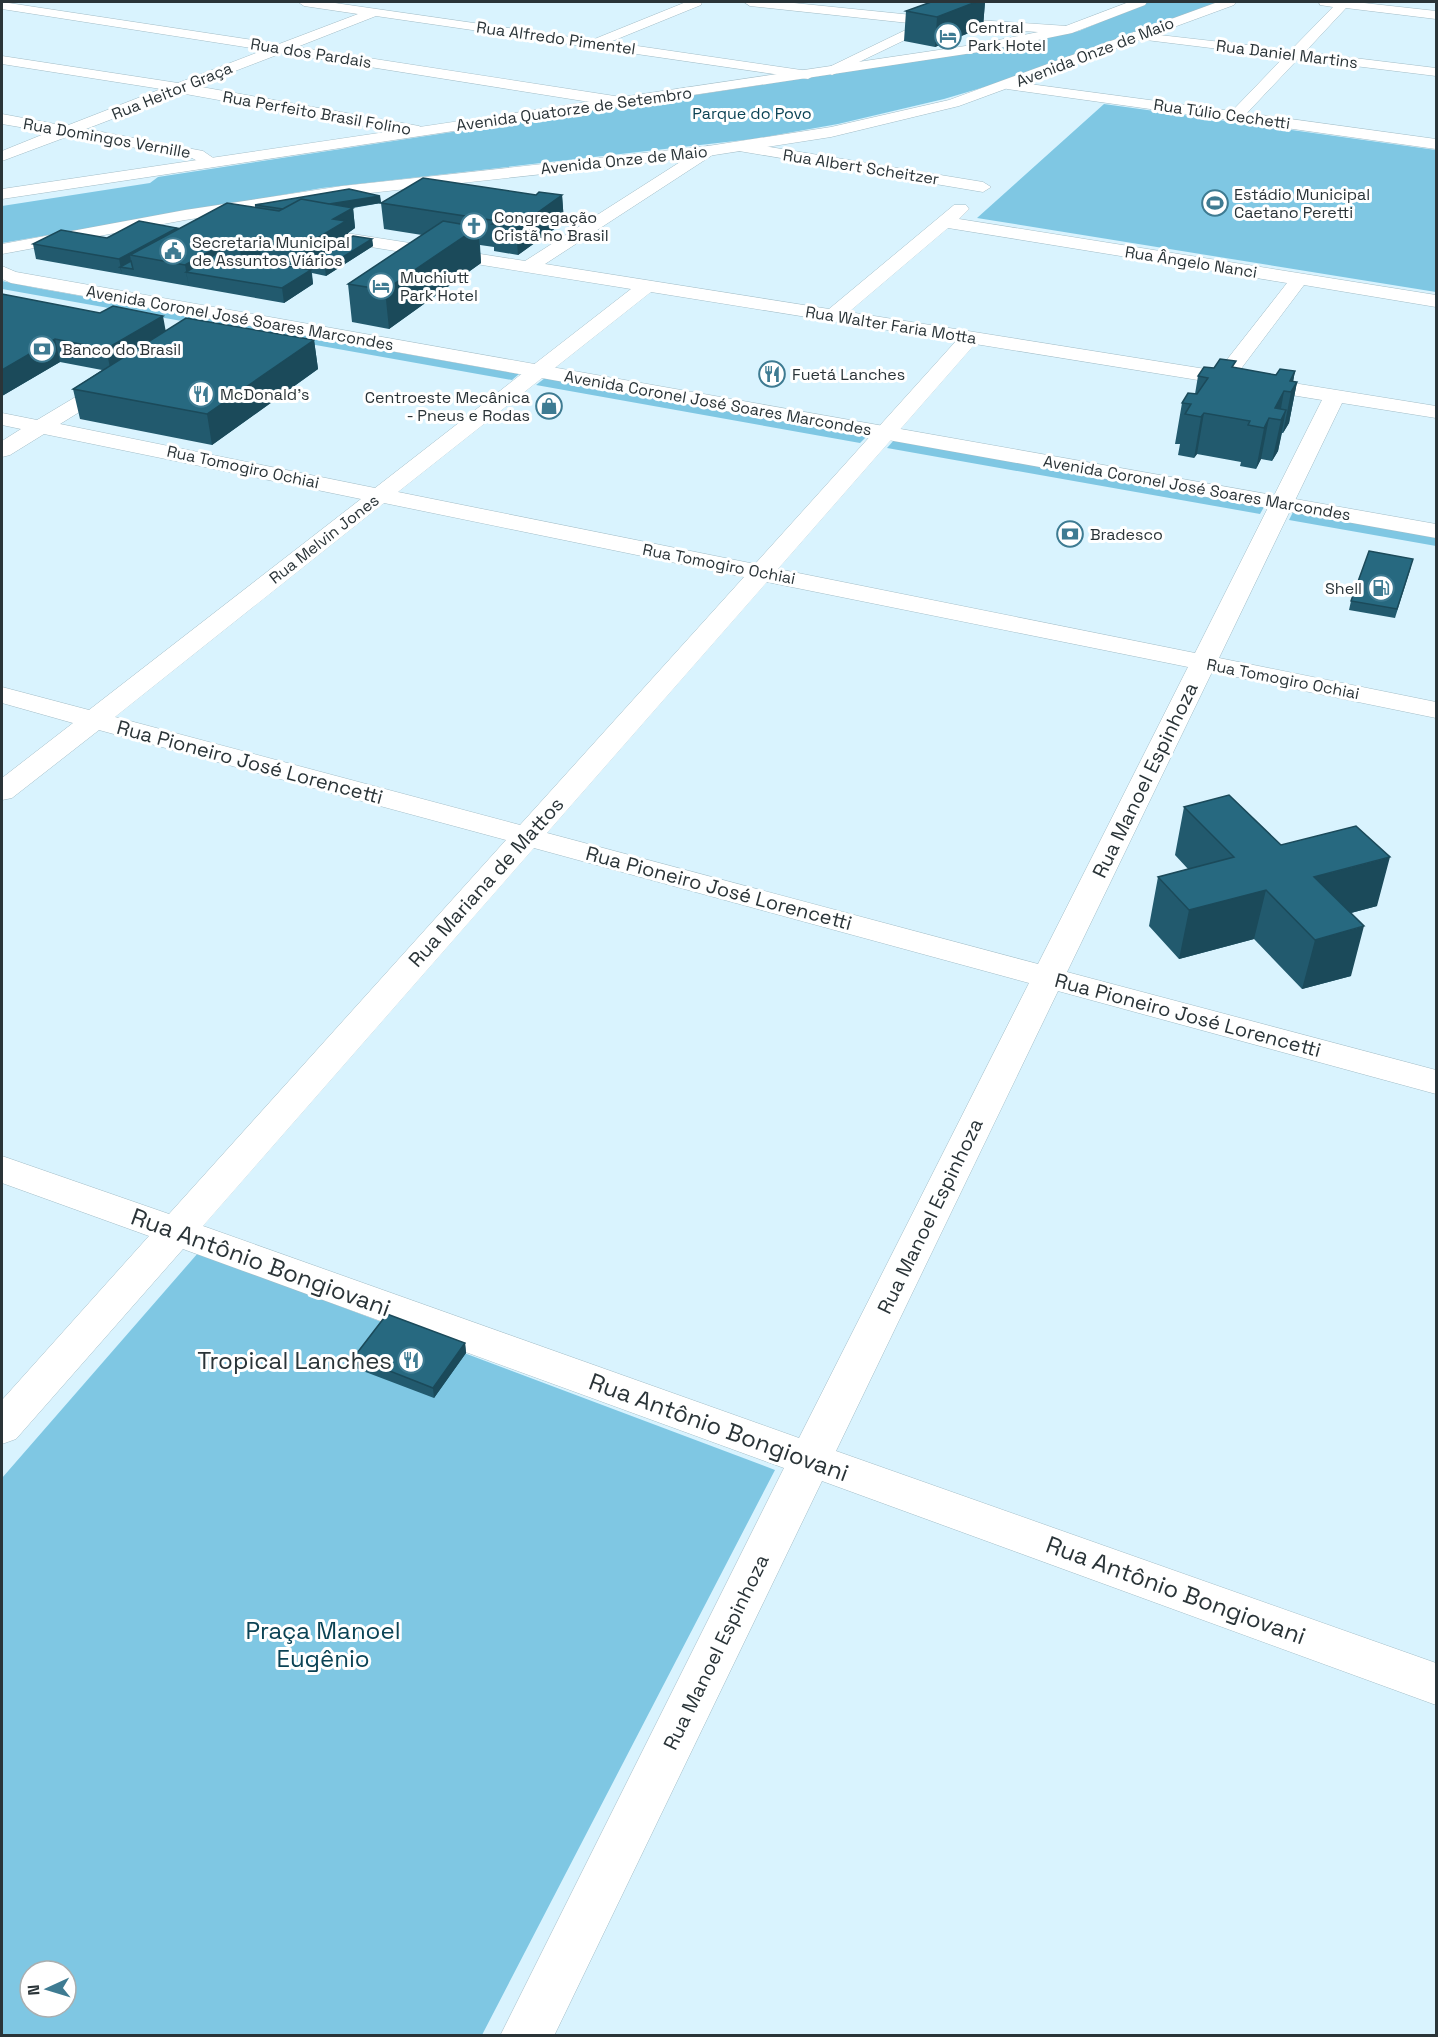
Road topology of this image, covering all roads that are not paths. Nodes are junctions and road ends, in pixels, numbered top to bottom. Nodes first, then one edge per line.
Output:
1 (70, 2) edge
2 (304, 2) edge
3 (409, 2) edge
4 (696, 2) edge
5 (750, 2) edge
6 (1140, 2) edge
7 (1229, 2) edge
8 (1325, 2) edge
9 (1343, 4) junction
10 (2, 5) edge
11 (961, 6) edge
12 (45, 11) junction
13 (375, 12) junction
14 (1437, 15) edge
15 (933, 21) junction
16 (12, 22) dead end
17 (1067, 30) junction
18 (1138, 35) junction
19 (594, 43) junction
20 (281, 48) junction
21 (1294, 54) junction
22 (2, 60) edge
23 (832, 71) junction
24 (1437, 72) edge
25 (808, 75) junction
26 (1007, 85) junction
27 (180, 88) junction
28 (621, 102) junction
29 (1236, 116) junction
30 (2, 119) edge
31 (69, 131) junction
32 (419, 131) junction
33 (1437, 144) edge
34 (739, 147) junction
35 (708, 151) junction
36 (2, 156) edge
37 (211, 162) junction
38 (2, 194) edge
39 (945, 222) junction
40 (346, 238) edge
41 (2, 249) edge
42 (528, 267) junction
43 (2, 272) edge
44 (1299, 279) junction
45 (647, 286) junction
46 (1437, 301) edge
47 (833, 316) junction
48 (970, 338) junction
49 (129, 373) edge
50 (1223, 378) junction
51 (523, 384) junction
52 (1335, 396) junction
53 (1437, 412) edge
54 (2, 419) edge
55 (40, 426) junction
56 (867, 444) junction
57 (2, 450) edge
58 (380, 496) junction
59 (1277, 513) junction
60 (1437, 531) edge
61 (1437, 553) edge
62 (761, 573) junction
63 (1203, 663) junction
64 (2, 695) edge
65 (1437, 710) edge
66 (93, 720) junction
67 (2, 792) edge
68 (526, 836) junction
69 (1048, 978) junction
70 (1437, 1082) edge
71 (2, 1169) edge
72 (175, 1232) junction
73 (2, 1427) edge
74 (810, 1459) junction
75 (1437, 1684) edge
76 (526, 2036) edge

1 - 12 street
2 - 13 street, Rua Alfredo Pimentel
3 - 13 street, Rua Heitor Graça
4 - 19 street
5 - 15 street
6 - 17 street, Avenida Quatorze de Setembro
7 - 18 street, Avenida Onze de Maio
8 - 9 street
9 - 14 street
9 - 21 street
10 - 12 street, Rua dos Pardais
11 - 15 street
12 - 16 street
12 - 20 street, Rua dos Pardais
13 - 19 street, Rua Alfredo Pimentel
13 - 20 street, Rua Heitor Graça
15 - 17 street
15 - 23 street
17 - 23 street, Avenida Quatorze de Setembro
18 - 21 street, Rua Daniel Martins
18 - 26 street, Avenida Onze de Maio
19 - 25 street, Rua Alfredo Pimentel
20 - 27 street, Rua Heitor Graça
20 - 28 street, Rua dos Pardais
21 - 24 street, Rua Daniel Martins
21 - 29 street
22 - 27 street, Rua Perfeito Brasil Folino
23 - 25 street, Avenida Quatorze de Setembro
25 - 28 street, Avenida Quatorze de Setembro
26 - 29 street, Rua Túlio Cechetti
26 - 34 street, Avenida Onze de Maio
27 - 31 street, Rua Heitor Graça
27 - 32 street, Rua Perfeito Brasil Folino
28 - 32 street, Avenida Quatorze de Setembro
29 - 33 street, Rua Túlio Cechetti
30 - 31 street, Rua Domingos Vernille
31 - 36 street, Rua Heitor Graça
31 - 37 street, Rua Domingos Vernille
32 - 37 street, Avenida Quatorze de Setembro
34 - 35 street, Avenida Onze de Maio
34 - 39 street, Rua Albert Scheitzer
35 - 41 street, Avenida Onze de Maio
35 - 42 street
37 - 38 street, Avenida Quatorze de Setembro
39 - 44 street, Rua Ângelo Nanci
39 - 47 street
40 - 42 street, Rua Walter Faria Motta
42 - 45 street, Rua Walter Faria Motta
43 - 51 street, Avenida Coronel José Soares Marcondes
44 - 46 street, Rua Ângelo Nanci
44 - 50 street
45 - 47 street, Rua Walter Faria Motta
45 - 51 street, Rua Melvin Jones
47 - 48 street, Rua Walter Faria Motta
48 - 50 street, Rua Walter Faria Motta
48 - 56 street, Rua Mariana de Mattos
49 - 55 street
50 - 52 street, Rua Walter Faria Motta
51 - 56 street, Avenida Coronel José Soares Marcondes
51 - 58 street, Rua Melvin Jones
52 - 53 street, Rua Walter Faria Motta
52 - 59 street, Rua Manoel Espinhoza
54 - 55 street, Rua Tomogiro Ochiai
55 - 57 street
55 - 58 street, Rua Tomogiro Ochiai
56 - 59 street, Avenida Coronel José Soares Marcondes
56 - 62 street, Rua Mariana de Mattos
58 - 62 street, Rua Tomogiro Ochiai
58 - 66 street, Rua Melvin Jones
59 - 60 street, Avenida Coronel José Soares Marcondes
59 - 61 street, Avenida Coronel José Soares Marcondes
59 - 63 street, Rua Manoel Espinhoza
62 - 63 street, Rua Tomogiro Ochiai
62 - 68 street, Rua Mariana de Mattos
63 - 65 street, Rua Tomogiro Ochiai
63 - 69 street, Rua Manoel Espinhoza
64 - 66 street, Rua Pioneiro José Lorencetti
66 - 67 street, Rua Melvin Jones
66 - 68 street, Rua Pioneiro José Lorencetti
68 - 69 street, Rua Pioneiro José Lorencetti
68 - 72 street, Rua Mariana de Mattos
69 - 70 street, Rua Pioneiro José Lorencetti
69 - 74 street, Rua Manoel Espinhoza
71 - 72 street, Rua Antônio Bongiovani
72 - 73 street, Rua Mariana de Mattos
72 - 74 street, Rua Antônio Bongiovani
74 - 75 street, Rua Antônio Bongiovani
74 - 76 street, Rua Manoel Espinhoza

